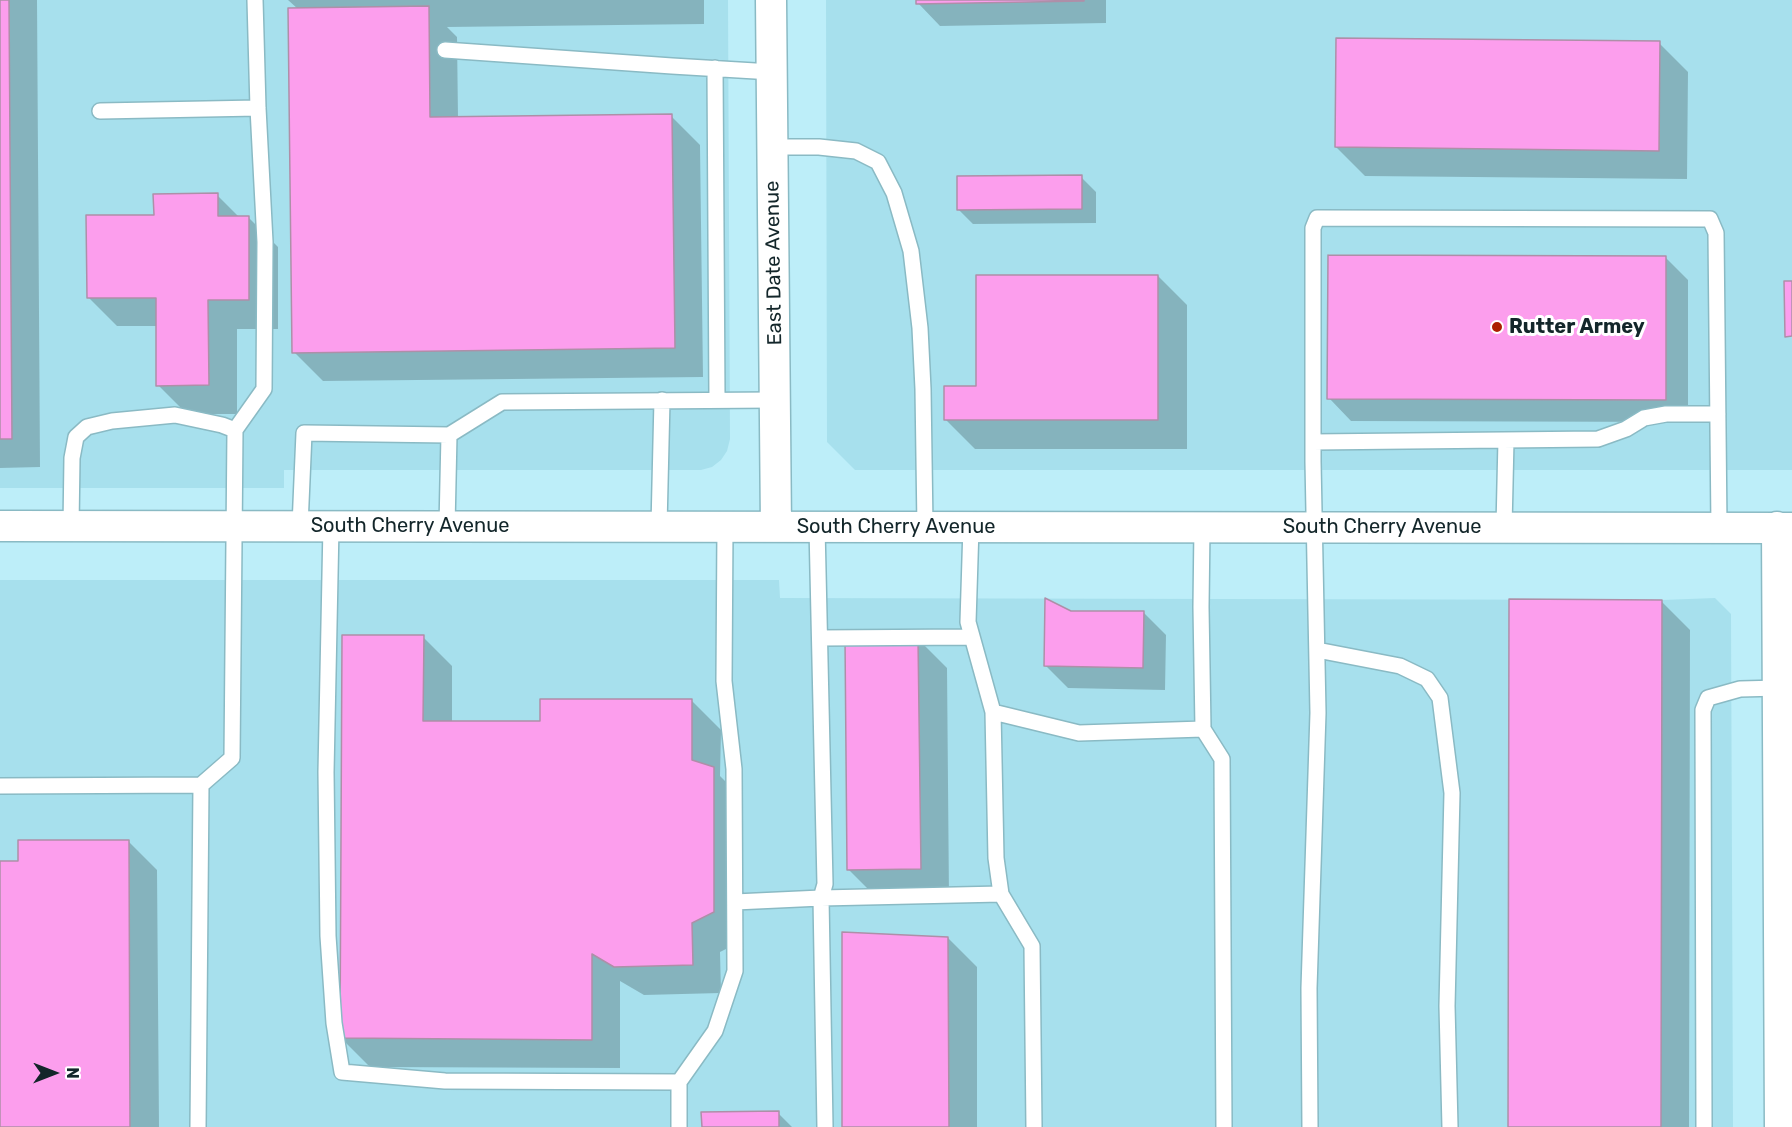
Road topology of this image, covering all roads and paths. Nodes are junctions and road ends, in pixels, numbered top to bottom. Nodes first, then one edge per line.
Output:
1 (255, 0) edge
2 (771, 0) edge
3 (445, 50) dead end
4 (715, 68) junction
5 (772, 72) junction
6 (258, 108) junction
7 (100, 111) dead end
8 (773, 147) junction
9 (717, 399) junction
10 (662, 400) junction
11 (775, 400) junction
12 (1718, 414) junction
13 (235, 430) junction
14 (449, 435) junction
15 (1506, 440) junction
16 (1313, 442) junction
17 (0, 525) edge
18 (71, 526) junction
19 (234, 526) junction
20 (300, 526) junction
21 (331, 526) junction
22 (447, 526) junction
23 (659, 526) junction
24 (725, 526) junction
25 (776, 526) junction
26 (817, 526) junction
27 (925, 526) junction
28 (971, 526) junction
29 (1202, 527) junction
30 (1313, 527) junction
31 (1504, 527) junction
32 (1719, 527) junction
33 (1785, 527) edge
34 (820, 638) junction
35 (972, 638) junction
36 (1317, 650) junction
37 (1779, 688) junction
38 (993, 712) junction
39 (1203, 729) junction
40 (201, 785) junction
41 (0, 786) edge
42 (1001, 894) junction
43 (821, 898) junction
44 (735, 902) junction
45 (679, 1082) junction
46 (198, 1127) edge
47 (679, 1127) edge
48 (825, 1127) edge
49 (1034, 1127) edge
50 (1224, 1127) edge
51 (1310, 1127) edge
52 (1450, 1127) edge
53 (1704, 1127) edge
54 (1780, 1127) edge

1 - 6 lane
2 - 5 street, East Date Avenue
3 - 4 lane
4 - 5 lane
4 - 9 lane
5 - 8 street, East Date Avenue
6 - 7 lane
6 - 13 lane
8 - 11 street, East Date Avenue
8 - 27 lane
9 - 10 lane
9 - 11 lane
10 - 14 lane
10 - 23 lane
11 - 25 street, East Date Avenue
12 - 15 lane
12 - 16 lane
12 - 32 lane
13 - 18 lane
13 - 19 lane
14 - 20 lane
14 - 22 lane
15 - 16 lane
15 - 31 lane
16 - 30 lane
17 - 18 street, South Cherry Avenue
18 - 19 street, South Cherry Avenue
19 - 20 street, South Cherry Avenue
19 - 40 lane
20 - 21 street, South Cherry Avenue
21 - 22 street, South Cherry Avenue
21 - 45 lane
22 - 23 street, South Cherry Avenue
23 - 24 street, South Cherry Avenue
24 - 25 street, South Cherry Avenue
24 - 44 lane
25 - 26 street, South Cherry Avenue
26 - 27 street, South Cherry Avenue
26 - 34 lane
27 - 28 street, South Cherry Avenue
28 - 29 street, South Cherry Avenue
28 - 35 lane
29 - 30 street, South Cherry Avenue
29 - 39 lane
30 - 31 street, South Cherry Avenue
30 - 36 lane
31 - 32 street, South Cherry Avenue
32 - 33 street, South Cherry Avenue
33 - 37 street
34 - 35 lane
34 - 43 lane
35 - 38 lane
36 - 51 lane
36 - 52 lane
37 - 53 lane
37 - 54 street
38 - 39 lane
38 - 42 lane
39 - 50 lane
40 - 41 lane
40 - 46 lane
42 - 43 lane
42 - 49 lane
43 - 44 lane
43 - 48 lane
44 - 45 lane
45 - 47 lane

